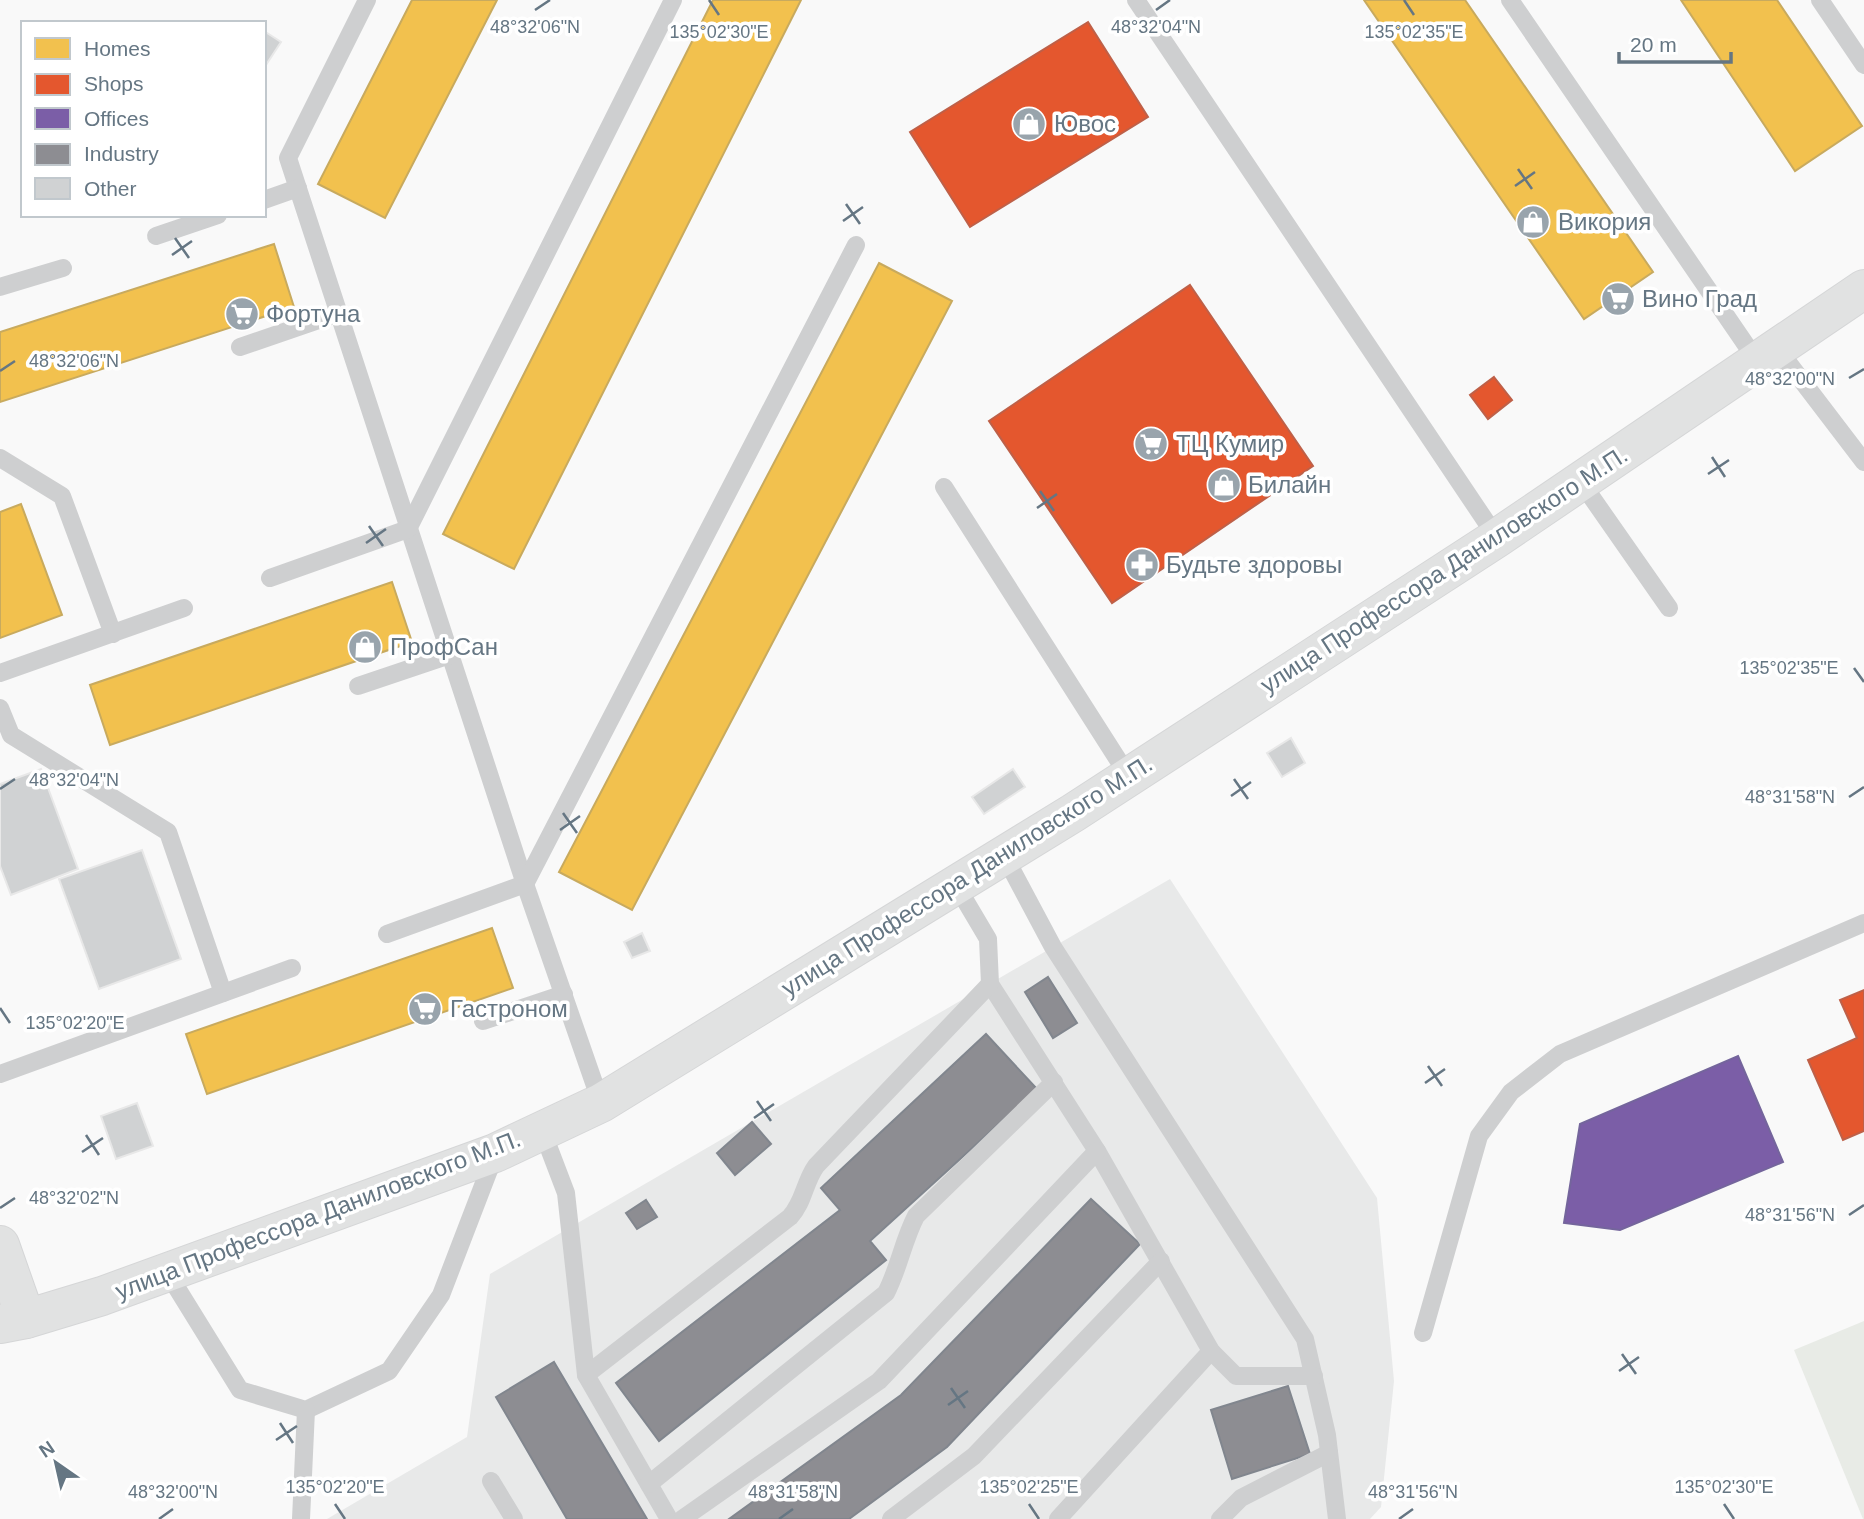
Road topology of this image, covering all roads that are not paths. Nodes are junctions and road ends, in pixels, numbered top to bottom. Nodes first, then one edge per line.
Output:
1 (368, 0) edge
2 (673, 0) edge
3 (1157, 0) edge
4 (1510, 0) edge
5 (1820, 0) edge
6 (1141, 7) edge
7 (1864, 65) edge
8 (298, 188) junction
9 (266, 199) edge
10 (212, 217) edge
11 (156, 236) dead end
12 (856, 245) dead end
13 (63, 268) dead end
14 (0, 287) edge
15 (1864, 289) edge
16 (339, 313) junction
17 (240, 347) dead end
18 (1767, 355) junction
19 (0, 458) edge
20 (1864, 462) edge
21 (1581, 482) junction
22 (944, 487) dead end
23 (408, 529) junction
24 (1497, 538) junction
25 (270, 578) dead end
26 (184, 608) dead end
27 (1670, 608) dead end
28 (113, 634) junction
29 (450, 655) junction
30 (0, 673) edge
31 (358, 686) dead end
32 (0, 708) edge
33 (1129, 777) junction
34 (1004, 855) junction
35 (525, 884) junction
36 (957, 885) junction
37 (1864, 923) edge
38 (387, 934) dead end
39 (292, 968) dead end
40 (990, 984) junction
41 (223, 993) junction
42 (564, 994) junction
43 (482, 1021) dead end
44 (0, 1074) edge
45 (1054, 1083) junction
46 (601, 1103) junction
47 (542, 1130) junction
48 (1097, 1151) junction
49 (495, 1153) junction
50 (0, 1245) edge
51 (1161, 1261) junction
52 (167, 1272) junction
53 (13, 1322) edge
54 (1423, 1333) dead end
55 (1211, 1351) junction
56 (586, 1375) junction
57 (1314, 1376) junction
58 (306, 1410) junction
59 (1329, 1453) junction
60 (491, 1481) dead end
61 (649, 1484) junction
62 (301, 1519) edge
63 (514, 1519) edge
64 (669, 1519) edge
65 (682, 1519) edge
66 (891, 1519) edge
67 (1058, 1519) edge
68 (1220, 1519) edge
69 (1337, 1519) edge

1 - 8 lane
2 - 23 lane
3 - 6 lane
4 - 18 lane
5 - 7 lane
6 - 24 lane
8 - 9 lane
8 - 16 lane
10 - 11 lane
12 - 35 lane
13 - 14 lane
15 - 18 main road, улица Профессора Даниловского М.П.
16 - 17 lane
16 - 23 lane
18 - 20 lane
18 - 21 main road, улица Профессора Даниловского М.П.
19 - 28 lane
21 - 24 main road, улица Профессора Даниловского М.П.
21 - 27 lane
22 - 33 lane
23 - 25 lane
23 - 29 lane
24 - 33 main road, улица Профессора Даниловского М.П.
26 - 28 lane
28 - 30 lane
29 - 31 lane
29 - 35 lane
32 - 41 lane
33 - 34 main road, улица Профессора Даниловского М.П.
34 - 36 main road, улица Профессора Даниловского М.П.
34 - 57 lane
35 - 38 lane
35 - 42 lane
36 - 40 lane
36 - 46 main road, улица Профессора Даниловского М.П.
37 - 54 lane
39 - 41 lane
40 - 45 lane
40 - 56 lane
41 - 44 lane
42 - 43 lane
42 - 46 lane
45 - 48 lane
45 - 61 lane
46 - 47 main road, улица Профессора Даниловского М.П.
47 - 49 main road, улица Профессора Даниловского М.П.
47 - 56 lane
48 - 51 lane
48 - 65 lane
49 - 52 main road, улица Профессора Даниловского М.П.
49 - 58 lane
50 - 53 main road
51 - 55 lane
51 - 66 lane
52 - 53 main road, улица Профессора Даниловского М.П.
52 - 58 lane
55 - 57 lane
55 - 67 lane
56 - 61 lane
57 - 59 lane
58 - 62 lane
59 - 68 lane
59 - 69 lane
60 - 63 lane
61 - 64 lane

